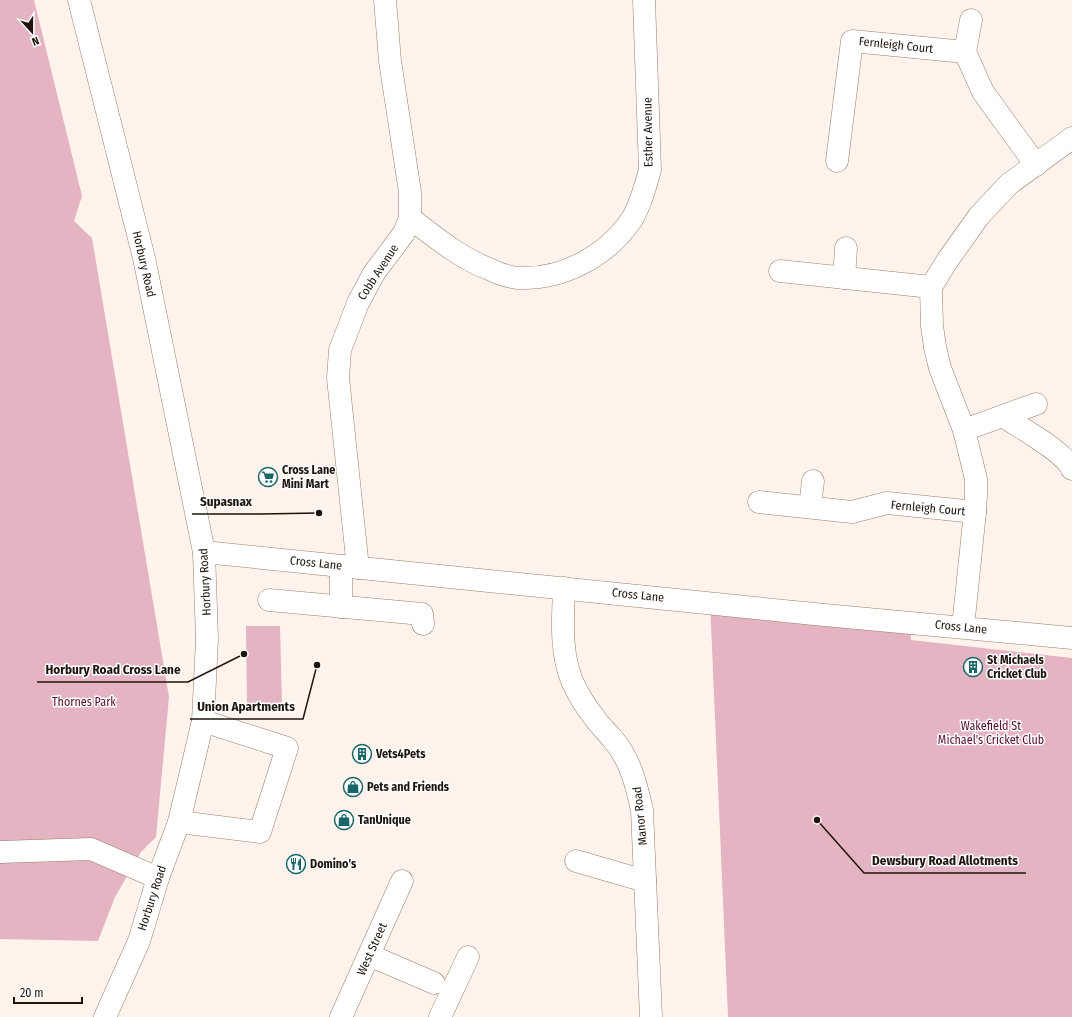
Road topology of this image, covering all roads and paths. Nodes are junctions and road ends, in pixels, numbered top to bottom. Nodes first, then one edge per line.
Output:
1 (79, 0) edge
2 (385, 0) edge
3 (644, 0) edge
4 (971, 20) dead end
5 (965, 52) junction
6 (1072, 138) edge
7 (837, 161) dead end
8 (1036, 165) junction
9 (410, 218) junction
10 (846, 248) dead end
11 (780, 271) dead end
12 (844, 278) junction
13 (931, 286) junction
14 (1036, 404) dead end
15 (1003, 416) junction
16 (964, 430) junction
17 (1072, 470) edge
18 (813, 481) dead end
19 (759, 502) dead end
20 (810, 507) junction
21 (975, 512) junction
22 (204, 552) junction
23 (349, 567) junction
24 (564, 588) junction
25 (269, 600) dead end
26 (341, 607) junction
27 (422, 624) dead end
28 (963, 627) junction
29 (1072, 638) edge
30 (203, 721) junction
31 (179, 822) junction
32 (0, 852) edge
33 (576, 861) dead end
34 (158, 878) junction
35 (402, 881) dead end
36 (645, 881) junction
37 (369, 955) junction
38 (468, 957) dead end
39 (434, 983) dead end
40 (105, 1017) edge
41 (341, 1017) edge
42 (440, 1017) edge
43 (650, 1017) edge

1 - 22 main road, Horbury Road
2 - 9 main road, Cobb Avenue
3 - 9 main road, Esther Avenue
4 - 5 main road
5 - 7 main road, Fernleigh Court
5 - 8 main road
6 - 8 main road
8 - 13 main road
9 - 23 main road, Cobb Avenue
10 - 12 main road
11 - 12 main road
12 - 13 main road
13 - 16 main road, Fernleigh Court
14 - 15 main road
15 - 16 main road
15 - 17 main road
16 - 21 main road, Fernleigh Court
18 - 20 main road
19 - 20 main road, Fernleigh Court
20 - 21 main road, Fernleigh Court
21 - 28 main road, Fernleigh Court
22 - 23 main road, Cross Lane
22 - 30 main road, Horbury Road
23 - 24 main road, Cross Lane
23 - 26 main road, Cobb Avenue
24 - 28 main road, Cross Lane
24 - 36 main road, Manor Road
25 - 26 main road
26 - 27 main road
28 - 29 main road, Cross Lane
30 - 31 main road, Horbury Road
30 - 31 main road
31 - 34 main road, Horbury Road
32 - 34 main road
33 - 36 main road
34 - 40 main road, Horbury Road
35 - 37 main road, West Street
36 - 43 main road, Manor Road
37 - 39 main road
37 - 41 main road, West Street
38 - 42 main road

